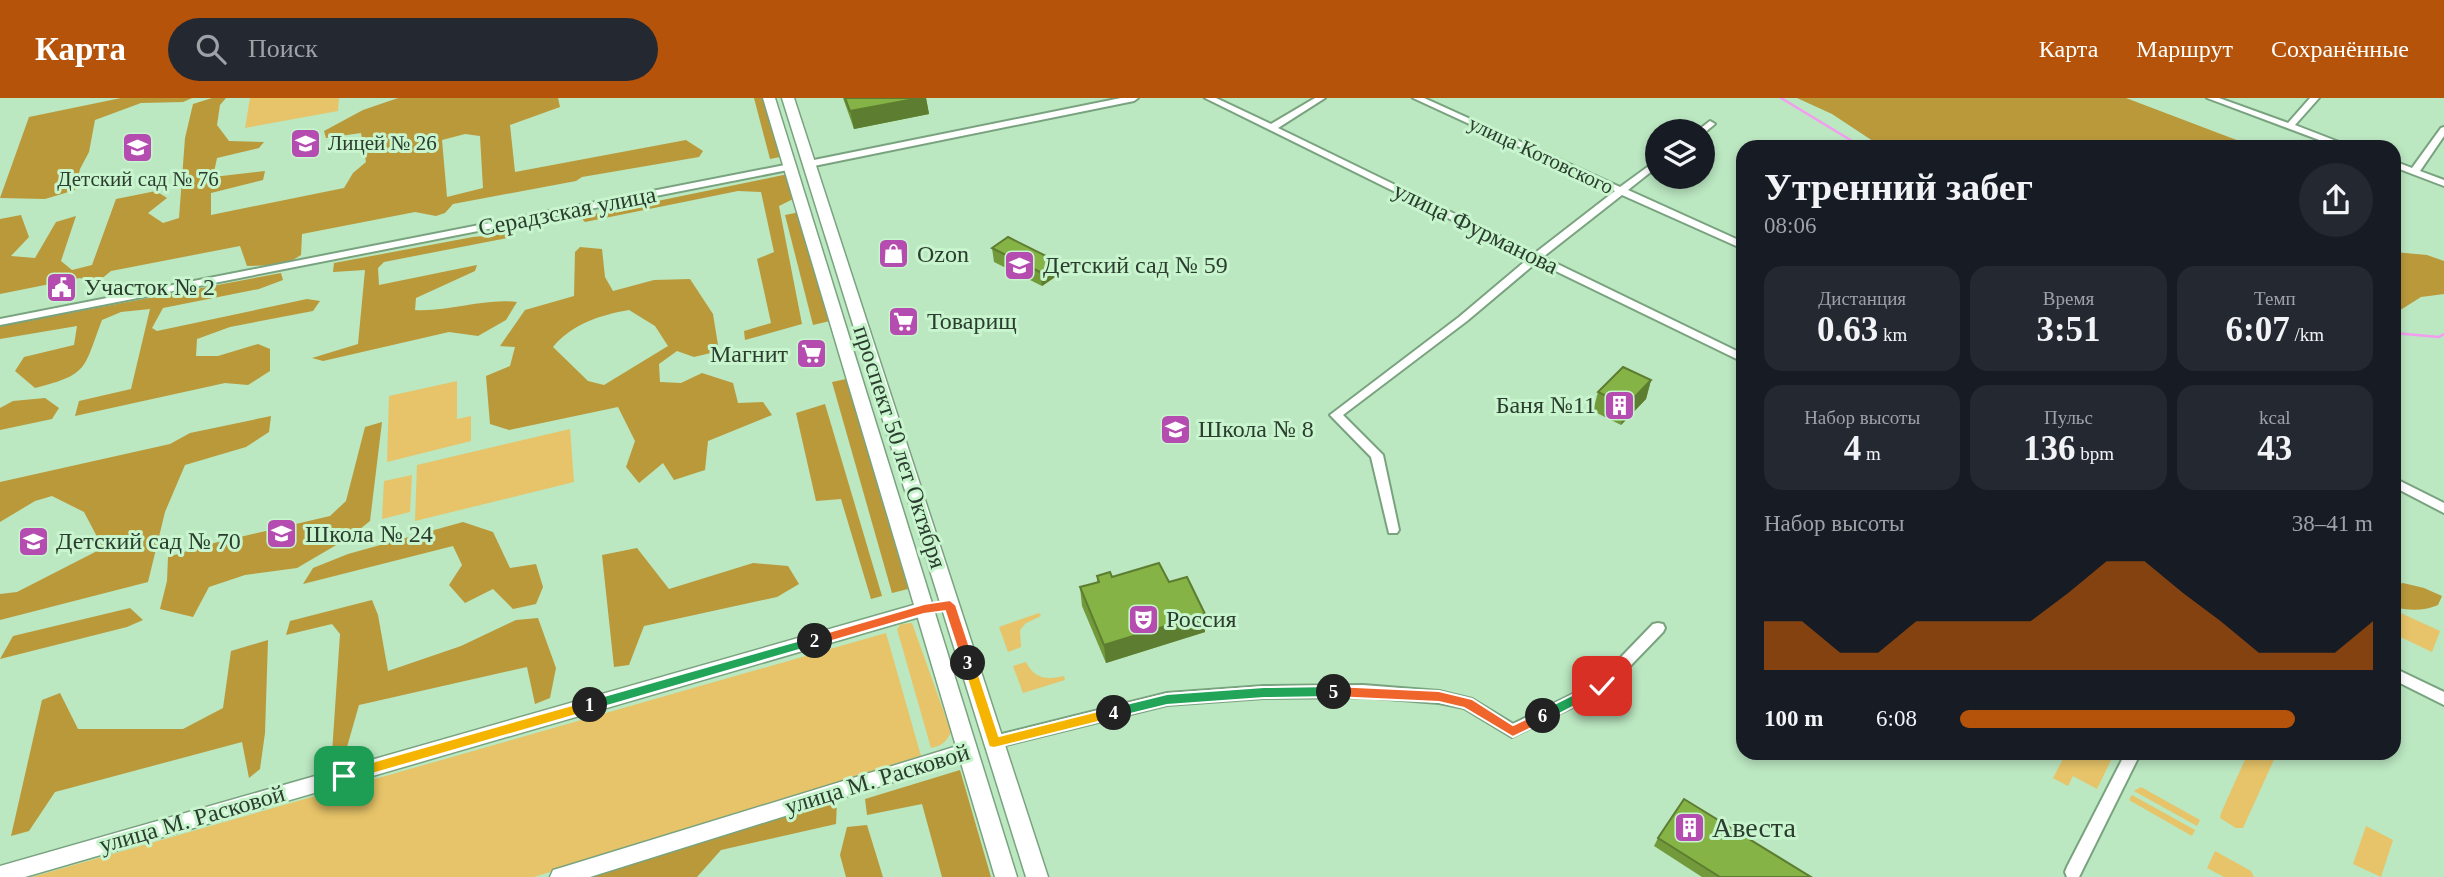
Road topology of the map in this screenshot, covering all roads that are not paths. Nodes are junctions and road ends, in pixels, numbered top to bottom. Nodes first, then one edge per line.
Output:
1 (769, 98) edge
2 (788, 98) edge
3 (1134, 98) edge
4 (1209, 98) edge
5 (1321, 98) edge
6 (1417, 98) edge
7 (2211, 98) edge
8 (2315, 98) edge
9 (2290, 126) junction
10 (1271, 128) junction
11 (2444, 130) edge
12 (2328, 140) edge
13 (809, 164) junction
14 (790, 167) junction
15 (2401, 167) edge
16 (1645, 172) edge
17 (2414, 172) junction
18 (2444, 183) edge
19 (1619, 191) junction
20 (1736, 243) edge
21 (1536, 257) junction
22 (0, 322) edge
23 (1736, 355) edge
24 (2401, 486) edge
25 (2444, 508) edge
26 (1393, 530) dead end
27 (950, 605) junction
28 (924, 609) junction
29 (1658, 628) dead end
30 (2401, 678) edge
31 (2444, 699) edge
32 (994, 743) junction
33 (967, 751) junction
34 (2130, 760) edge
35 (2073, 872) dead end
36 (0, 875) edge
37 (560, 877) edge
38 (1006, 877) edge
39 (1037, 877) edge

1 - 14 main road, проспект 50 лет Октября
2 - 13 main road, проспект 50 лет Октября
3 - 13 street, Серадзская улица
4 - 10 street, улица Фурманова
5 - 10 street
6 - 19 street, улица Котовского
7 - 9 street
8 - 9 street
9 - 12 street
10 - 21 street, улица Фурманова
11 - 17 street
13 - 14 main road, Серадзская улица
13 - 27 main road, проспект 50 лет Октября
14 - 22 street, Серадзская улица
14 - 28 main road, проспект 50 лет Октября
15 - 17 street
16 - 19 street
17 - 18 street
19 - 20 street, улица Котовского
19 - 21 street
21 - 23 street, улица Фурманова
21 - 26 street
24 - 25 street
27 - 28 main road, улица М. Расковой
27 - 32 main road, проспект 50 лет Октября
28 - 33 main road, проспект 50 лет Октября
28 - 36 street, улица М. Расковой
29 - 32 street, улица М. Расковой
30 - 31 street
32 - 33 main road, улица М. Расковой
32 - 39 main road, проспект 50 лет Октября
33 - 37 street, улица М. Расковой
33 - 38 main road, проспект 50 лет Октября
34 - 35 street

